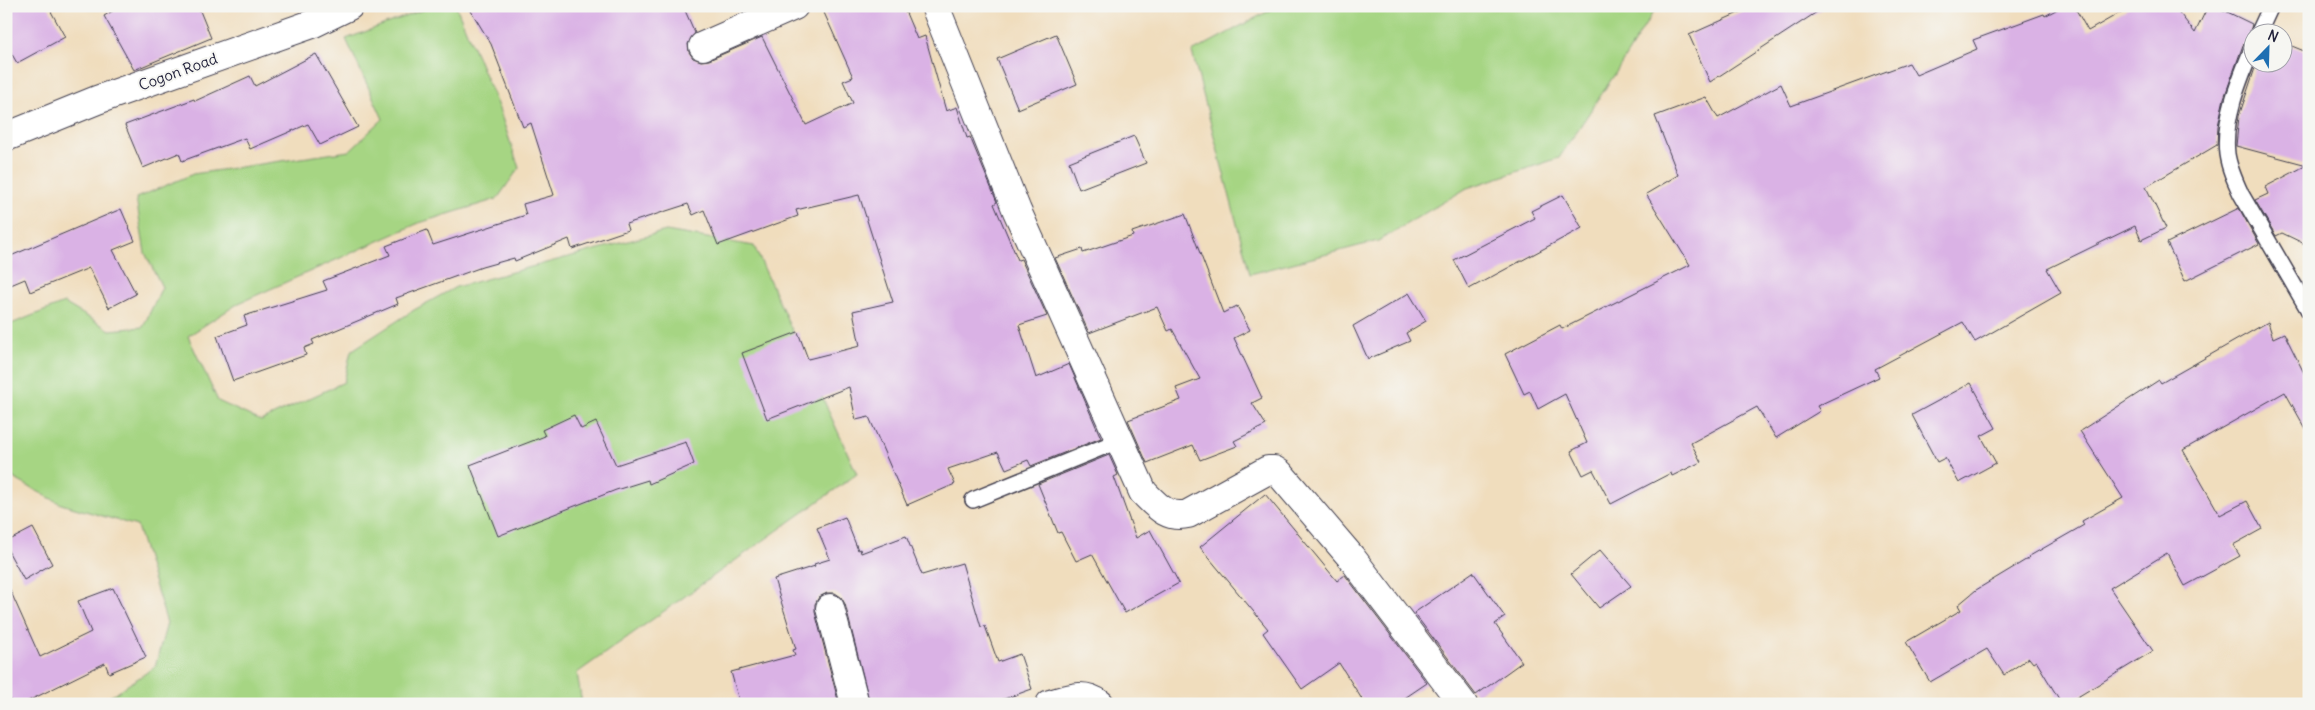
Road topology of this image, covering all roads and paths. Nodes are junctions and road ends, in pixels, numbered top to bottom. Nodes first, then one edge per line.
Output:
1 (349, 6) edge
2 (794, 6) edge
3 (935, 6) edge
4 (2271, 6) edge
5 (2264, 22) edge
6 (703, 46) dead end
7 (2243, 72) edge
8 (6, 137) edge
9 (2309, 311) edge
10 (1118, 441) junction
11 (973, 500) dead end
12 (830, 608) dead end
13 (856, 704) edge
14 (1050, 704) edge
15 (1100, 704) edge
16 (1462, 704) edge

1 - 8 street, Cogon Road
2 - 6 street
3 - 10 street
4 - 5 lane
7 - 9 lane
10 - 11 lane
10 - 16 street
12 - 13 street
14 - 15 street

